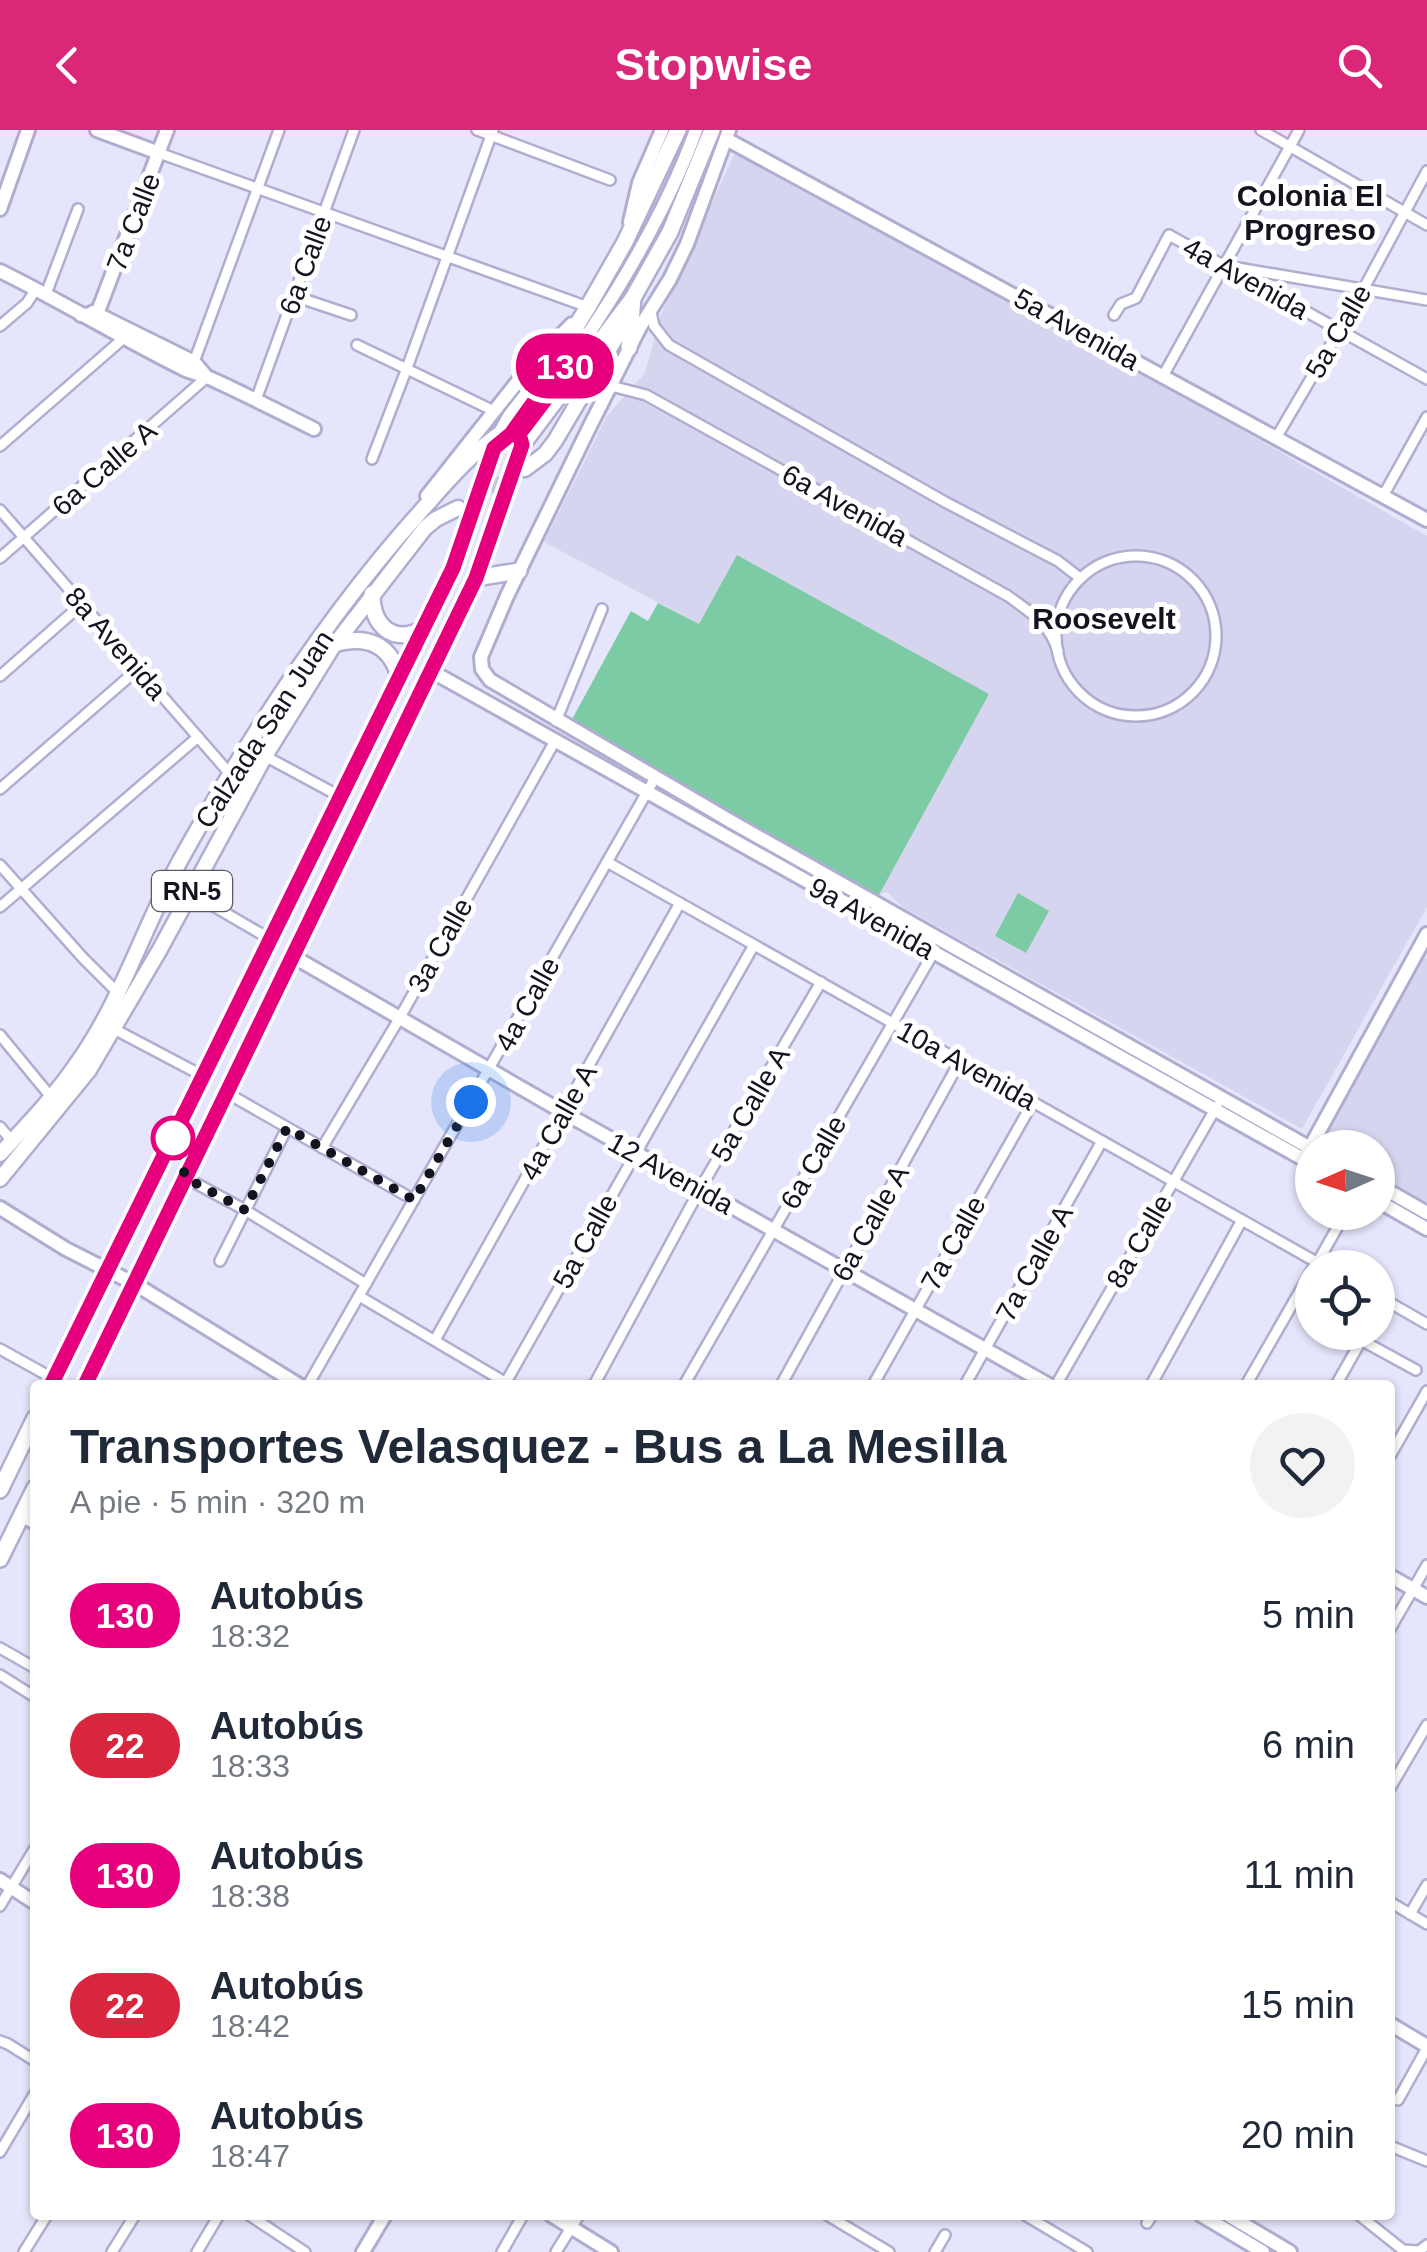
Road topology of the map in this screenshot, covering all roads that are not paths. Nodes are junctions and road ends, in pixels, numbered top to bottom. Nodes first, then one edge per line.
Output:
1 (28, 130) edge
2 (97, 130) edge
3 (167, 130) edge
4 (279, 130) edge
5 (354, 130) edge
6 (477, 130) edge
7 (662, 130) edge
8 (678, 130) edge
9 (696, 130) edge
10 (1261, 130) edge
11 (1299, 130) edge
12 (492, 133) edge
13 (722, 133) edge
14 (1290, 147) junction
15 (159, 153) junction
16 (1427, 172) edge
17 (610, 180) dead end
18 (257, 189) junction
19 (0, 209) edge
20 (78, 210) dead end
21 (324, 212) junction
22 (1404, 212) junction
23 (1427, 225) edge
24 (625, 242) junction
25 (447, 257) junction
26 (1224, 266) junction
27 (0, 271) edge
28 (1363, 290) junction
29 (41, 291) junction
30 (294, 296) junction
31 (632, 298) junction
32 (1427, 300) edge
33 (66, 304) junction
34 (588, 307) junction
35 (651, 312) junction
36 (81, 314) junction
37 (97, 314) junction
38 (351, 314) dead end
39 (1114, 314) dead end
40 (0, 326) edge
41 (1340, 329) junction
42 (125, 337) junction
43 (357, 344) dead end
44 (629, 348) junction
45 (570, 360) junction
46 (194, 362) junction
47 (408, 368) junction
48 (1163, 376) junction
49 (206, 377) junction
50 (1427, 379) edge
51 (611, 386) junction
52 (587, 388) junction
53 (256, 400) junction
54 (494, 412) junction
55 (1427, 418) edge
56 (314, 430) dead end
57 (502, 432) junction
58 (1276, 438) junction
59 (522, 445) junction
60 (0, 446) edge
61 (494, 448) junction
62 (372, 459) dead end
63 (525, 469) tunnel mouth
64 (1382, 496) junction
65 (458, 508) tunnel mouth
66 (0, 510) edge
67 (1427, 520) edge
68 (24, 537) junction
69 (380, 557) junction
70 (0, 558) edge
71 (518, 571) junction
72 (476, 578) junction
73 (1080, 578) junction
74 (372, 594) junction
75 (82, 604) junction
76 (602, 609) dead end
77 (423, 630) junction
78 (334, 644) junction
79 (1058, 651) junction
80 (138, 669) junction
81 (431, 671) junction
82 (0, 676) edge
83 (400, 679) junction
84 (556, 721) junction
85 (198, 737) junction
86 (555, 740) junction
87 (266, 756) junction
88 (231, 775) junction
89 (655, 778) junction
90 (0, 789) edge
91 (647, 792) junction
92 (341, 797) junction
93 (607, 862) junction
94 (0, 865) edge
95 (21, 890) junction
96 (191, 893) junction
97 (680, 903) junction
98 (0, 907) edge
99 (1427, 934) edge
100 (270, 939) junction
101 (754, 944) junction
102 (937, 946) junction
103 (294, 957) junction
104 (821, 982) junction
105 (124, 996) junction
106 (399, 1019) junction
107 (893, 1023) junction
108 (114, 1029) junction
109 (0, 1034) edge
110 (960, 1061) junction
111 (490, 1070) junction
112 (203, 1076) junction
113 (227, 1093) junction
114 (50, 1097) junction
115 (1033, 1102) junction
116 (1218, 1104) junction
117 (563, 1112) junction
118 (0, 1127) edge
119 (287, 1128) junction
120 (1322, 1130) edge
121 (1102, 1141) junction
122 (12, 1142) junction
123 (1295, 1147) edge
124 (322, 1148) junction
125 (634, 1152) junction
126 (0, 1154) edge
127 (0, 1178) edge
128 (186, 1178) junction
129 (1174, 1181) junction
130 (700, 1189) junction
131 (1395, 1195) edge
132 (414, 1200) junction
133 (0, 1208) edge
134 (245, 1210) junction
135 (1395, 1210) edge
136 (1427, 1213) edge
137 (1242, 1220) junction
138 (1427, 1228) edge
139 (774, 1230) junction
140 (1295, 1253) edge
141 (220, 1260) dead end
142 (844, 1270) junction
143 (108, 1272) junction
144 (135, 1284) junction
145 (366, 1284) junction
146 (360, 1296) junction
147 (1295, 1305) edge
148 (1395, 1306) edge
149 (916, 1310) junction
150 (1427, 1324) edge
151 (435, 1340) junction
152 (0, 1349) edge
153 (986, 1349) junction
154 (1356, 1350) edge
155 (1385, 1350) edge
156 (1416, 1370) dead end
157 (49, 1380) edge
158 (53, 1380) edge
159 (87, 1380) edge
160 (291, 1380) edge
161 (311, 1380) edge
162 (501, 1380) edge
163 (510, 1380) edge
164 (597, 1380) edge
165 (687, 1380) edge
166 (784, 1380) edge
167 (876, 1380) edge
168 (968, 1380) edge
169 (1044, 1380) edge
170 (1056, 1380) edge
171 (1154, 1380) edge
172 (1249, 1380) edge
173 (1339, 1380) edge
174 (1427, 1391) edge
175 (30, 1428) edge
176 (1395, 1447) edge
177 (0, 1490) edge
178 (30, 1513) edge
179 (0, 1559) edge
180 (1427, 1565) edge
181 (1395, 1579) edge
182 (1413, 1589) junction
183 (1427, 1597) edge
184 (1395, 1620) edge
185 (0, 1648) edge
186 (30, 1665) edge
187 (0, 1675) edge
188 (30, 1694) edge
189 (1427, 1725) edge
190 (1395, 1779) edge
191 (30, 1854) edge
192 (6, 1883) edge
193 (1427, 1884) edge
194 (30, 1900) edge
195 (1395, 1905) edge
196 (0, 1906) edge
197 (1410, 1914) junction
198 (1427, 1924) edge
199 (1395, 2027) edge
200 (0, 2041) edge
201 (1427, 2047) edge
202 (30, 2058) edge
203 (1398, 2100) dead end
204 (30, 2102) edge
205 (1395, 2148) edge
206 (0, 2152) edge
207 (1427, 2161) edge
208 (45, 2220) edge
209 (132, 2220) edge
210 (216, 2220) edge
211 (256, 2220) edge
212 (382, 2220) edge
213 (520, 2220) edge
214 (835, 2220) edge
215 (1033, 2220) edge
216 (1209, 2220) edge
217 (1236, 2220) edge
218 (1365, 2220) edge
219 (575, 2221) edge
220 (945, 2235) dead end
221 (287, 2241) junction
222 (1427, 2245) edge
223 (24, 2252) edge
224 (112, 2252) edge
225 (197, 2252) edge
226 (280, 2252) edge
227 (305, 2252) edge
228 (363, 2252) edge
229 (502, 2252) edge
230 (556, 2252) edge
231 (612, 2252) edge
232 (889, 2252) edge
233 (934, 2252) edge
234 (1087, 2252) edge
235 (1263, 2252) edge
236 (1290, 2252) edge
237 (1416, 2252) edge

1 - 19 main road
2 - 15 main road
3 - 15 main road, 7a Calle
4 - 18 street
5 - 21 street, 6a Calle
6 - 12 street
7 - 24 main road
8 - 24 highway
9 - 45 main road
10 - 14 street
11 - 14 street
12 - 17 street
12 - 25 street
13 - 31 highway
13 - 35 main road
13 - 48 main road, 5a Avenida
14 - 22 street
14 - 26 street
15 - 18 street
15 - 37 main road, 7a Calle
16 - 22 street, 5a Calle
18 - 21 street
18 - 46 street
20 - 29 street
21 - 25 street
21 - 30 street, 6a Calle
22 - 23 street
22 - 28 street, 5a Calle
24 - 34 highway
25 - 34 street
25 - 47 street
26 - 28 street
26 - 39 street, 4a Avenida
26 - 41 street, 4a Avenida
26 - 48 street
27 - 29 main road
28 - 32 street
28 - 41 street, 5a Calle
29 - 33 main road
29 - 40 street
30 - 38 street
30 - 53 street, 6a Calle
31 - 44 highway
31 - 52 main road
31 - 59 highway
33 - 36 main road
33 - 37 main road
34 - 54 main road
34 - 57 highway
35 - 44 main road
35 - 73 street, 6a Avenida
36 - 37 main road
36 - 42 main road
37 - 46 main road
41 - 50 street, 4a Avenida
41 - 58 street, 5a Calle
42 - 49 main road
42 - 60 street
43 - 47 street
44 - 51 main road
45 - 59 main road
45 - 61 main road
46 - 49 main road
47 - 54 street
47 - 62 street
48 - 58 main road, 5a Avenida
49 - 53 main road
49 - 68 street, 6a Calle A
51 - 52 main road
51 - 71 main road
51 - 79 street, 6a Avenida
52 - 63 main road
53 - 56 main road
54 - 69 main road
55 - 64 street
57 - 61 highway
57 - 69 main road, Calzada San Juan / RN-5
58 - 64 main road, 5a Avenida
59 - 72 highway
61 - 77 highway
64 - 67 main road, 5a Avenida
65 - 74 main road, Calzada San Juan / RN-5
66 - 68 street, 8a Avenida
68 - 70 street, 6a Calle A
68 - 75 street, 8a Avenida
69 - 88 main road, Calzada San Juan / RN-5
71 - 72 highway
71 - 84 main road, 9a Avenida
72 - 81 highway
73 - 79 street
73 - 79 street
74 - 77 highway
74 - 78 main road, Calzada San Juan / RN-5
75 - 80 street, 8a Avenida
75 - 82 street
76 - 84 street
77 - 83 highway
78 - 83 highway
78 - 87 main road, Calzada San Juan / RN-5
80 - 85 street, 8a Avenida
80 - 90 street
81 - 86 main road, 9a Avenida
81 - 103 highway
83 - 92 highway
84 - 89 main road, 9a Avenida
85 - 88 street, 8a Avenida
85 - 95 street
86 - 91 main road, 9a Avenida
86 - 106 street, 3a Calle
87 - 92 street
87 - 96 main road, Calzada San Juan / RN-5
88 - 105 main road, Calzada San Juan / RN-5
89 - 91 street, 4a Calle
89 - 102 main road, 9a Avenida
91 - 93 street, 4a Calle
91 - 102 main road, 9a Avenida
92 - 100 highway
93 - 97 street, 10a Avenida
93 - 111 street, 4a Calle
94 - 95 street
95 - 98 street
95 - 105 street
96 - 100 street
96 - 105 main road, Calzada San Juan / RN-5
97 - 101 street, 10a Avenida
97 - 117 street, 4a Calle A
99 - 120 main road
100 - 112 highway
101 - 104 street, 10a Avenida
101 - 125 street, 5a Calle
102 - 107 street, 6a Calle
102 - 116 main road, 9a Avenida
103 - 106 main road, 12 Avenida
103 - 113 highway
104 - 107 street, 10a Avenida
104 - 130 street, 5a Calle A
105 - 108 main road, Calzada San Juan / RN-5
105 - 114 main road, Calzada San Juan / RN-5
106 - 111 main road, 12 Avenida
106 - 124 street, 3a Calle
107 - 110 street, 10a Avenida
107 - 139 street, 6a Calle
108 - 112 street
108 - 127 main road, Calzada San Juan / RN-5
109 - 114 street
110 - 115 street, 10a Avenida
110 - 142 street, 6a Calle A
111 - 117 main road, 12 Avenida
111 - 132 street, 4a Calle
112 - 143 highway
113 - 119 street
113 - 128 highway
114 - 122 main road, Calzada San Juan / RN-5
115 - 121 street, 10a Avenida
115 - 149 street, 7a Calle
116 - 123 main road, 9a Avenida
116 - 129 street, 8a Calle
117 - 125 main road, 12 Avenida
117 - 151 street, 4a Calle A
118 - 122 street
119 - 124 street
119 - 134 street
121 - 129 street, 10a Avenida
121 - 153 street, 7a Calle A
122 - 126 main road, Calzada San Juan / RN-5
124 - 132 street
125 - 130 main road, 12 Avenida
125 - 163 street, 5a Calle
128 - 134 street
128 - 144 highway
129 - 137 street, 10a Avenida
129 - 170 street, 8a Calle
130 - 139 main road, 12 Avenida
130 - 164 street, 5a Calle A
131 - 136 main road
132 - 145 street, 4a Calle
133 - 143 main road
134 - 141 street
134 - 145 street
135 - 138 main road
137 - 140 street, 10a Avenida
137 - 171 street
139 - 142 main road, 12 Avenida
139 - 165 street, 6a Calle
142 - 149 main road, 12 Avenida
142 - 166 street, 6a Calle A
143 - 144 main road
143 - 158 highway
144 - 159 highway
144 - 160 main road
145 - 146 street, 4a Calle
146 - 151 street
146 - 161 street, 4a Calle
147 - 172 street
148 - 150 street
149 - 153 main road, 12 Avenida
149 - 167 street, 7a Calle
151 - 162 street
152 - 157 street
153 - 168 street, 7a Calle A
153 - 169 main road, 12 Avenida
154 - 173 street
155 - 156 street
174 - 176 street
175 - 177 highway
178 - 179 highway
180 - 182 street
181 - 182 main road
182 - 183 main road
182 - 184 street
185 - 186 street
187 - 188 street
189 - 190 street
191 - 192 street
192 - 194 main road
192 - 196 street
193 - 197 street
195 - 197 street
197 - 198 street
199 - 201 main road
200 - 202 street
201 - 203 street
204 - 206 street
205 - 207 street
208 - 223 street
209 - 224 street
210 - 225 street
211 - 221 street
212 - 228 main road
213 - 229 street
214 - 232 street
215 - 234 street
216 - 235 main road
217 - 236 main road
218 - 237 street
219 - 230 street
219 - 231 main road
220 - 233 street
221 - 226 street
221 - 227 street
222 - 237 street

